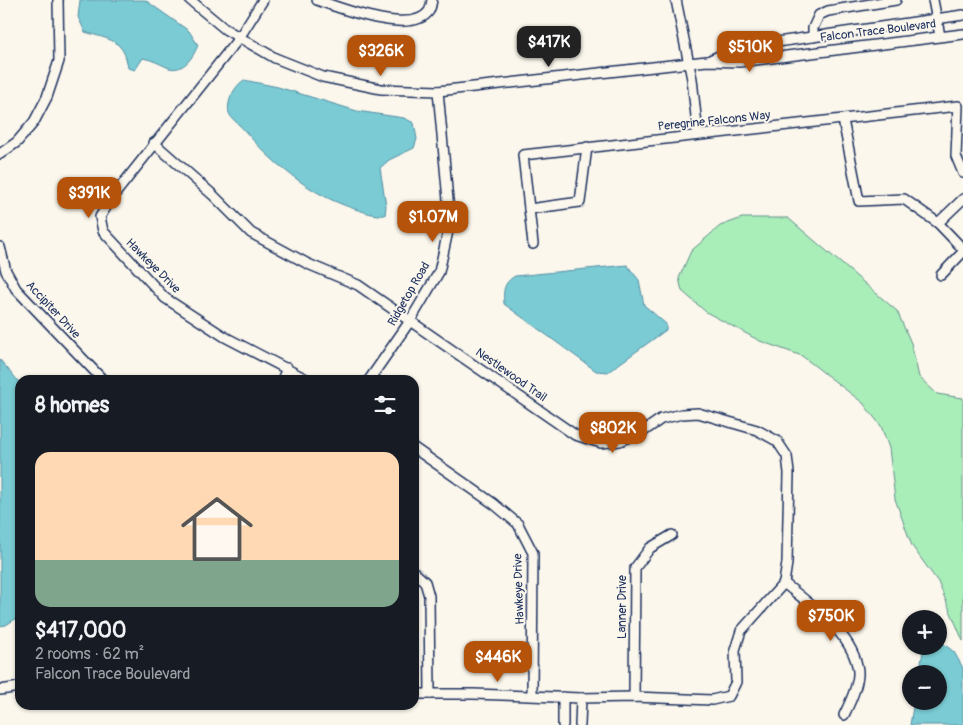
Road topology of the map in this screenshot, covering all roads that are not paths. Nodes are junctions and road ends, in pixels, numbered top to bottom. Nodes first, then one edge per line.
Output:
1 (58, 0) edge
2 (190, 0) edge
3 (263, 0) edge
4 (317, 0) edge
5 (432, 0) edge
6 (934, 0) edge
7 (892, 1) edge
8 (679, 2) edge
9 (963, 15) edge
10 (937, 19) junction
11 (963, 34) edge
12 (940, 36) junction
13 (813, 37) junction
14 (239, 38) junction
15 (707, 61) junction
16 (688, 63) junction
17 (438, 91) junction
18 (843, 120) junction
19 (698, 135) junction
20 (154, 143) junction
21 (587, 148) junction
22 (0, 154) edge
23 (963, 173) edge
24 (963, 200) edge
25 (529, 209) junction
26 (938, 223) junction
27 (533, 244) dead end
28 (0, 247) edge
29 (963, 250) edge
30 (3, 272) edge
31 (941, 275) dead end
32 (410, 321) junction
33 (287, 368) junction
34 (98, 375) edge
35 (284, 375) edge
36 (299, 375) edge
37 (372, 375) edge
38 (419, 452) edge
39 (672, 535) dead end
40 (419, 577) edge
41 (784, 583) junction
42 (15, 688) edge
43 (0, 690) edge
44 (419, 694) edge
45 (430, 694) junction
46 (532, 695) junction
47 (563, 697) junction
48 (634, 697) junction
49 (581, 698) junction
50 (844, 715) dead end
51 (563, 725) edge
52 (580, 725) edge

1 - 22 street
2 - 14 street, Falcon Trace Boulevard
3 - 14 street, Hawkeye Drive
4 - 5 street
6 - 10 street
7 - 13 street
8 - 16 street
9 - 10 street, Falcon Trace Boulevard
10 - 12 street
10 - 13 street, Falcon Trace Boulevard
11 - 12 street, Falcon Trace Boulevard
12 - 15 street, Falcon Trace Boulevard
13 - 15 street, Falcon Trace Boulevard
14 - 17 street, Falcon Trace Boulevard
14 - 20 street, Hawkeye Drive
15 - 16 street, Falcon Trace Boulevard
16 - 17 street, Falcon Trace Boulevard
16 - 19 street
17 - 32 street, Ridgetop Road
18 - 19 street, Peregrine Falcons Way
18 - 23 street, Peregrine Falcons Way
18 - 26 street
19 - 21 street, Peregrine Falcons Way
20 - 32 street, Nestlewood Trail
20 - 33 street, Hawkeye Drive
21 - 25 street
21 - 25 street, Peregrine Falcons Way
24 - 26 street
25 - 27 street, Peregrine Falcons Way
26 - 29 street
28 - 30 street, Accipiter Drive
29 - 31 street
30 - 34 street, Accipiter Drive
32 - 37 street, Ridgetop Road
32 - 41 street, Nestlewood Trail
33 - 35 street
33 - 36 street, Hawkeye Drive
38 - 46 street, Hawkeye Drive
39 - 48 street, Lanner Drive
40 - 45 street
41 - 48 street
41 - 50 street
42 - 43 street
44 - 45 street
45 - 46 street
46 - 47 street
47 - 49 street
47 - 51 street
48 - 49 street
49 - 52 street

